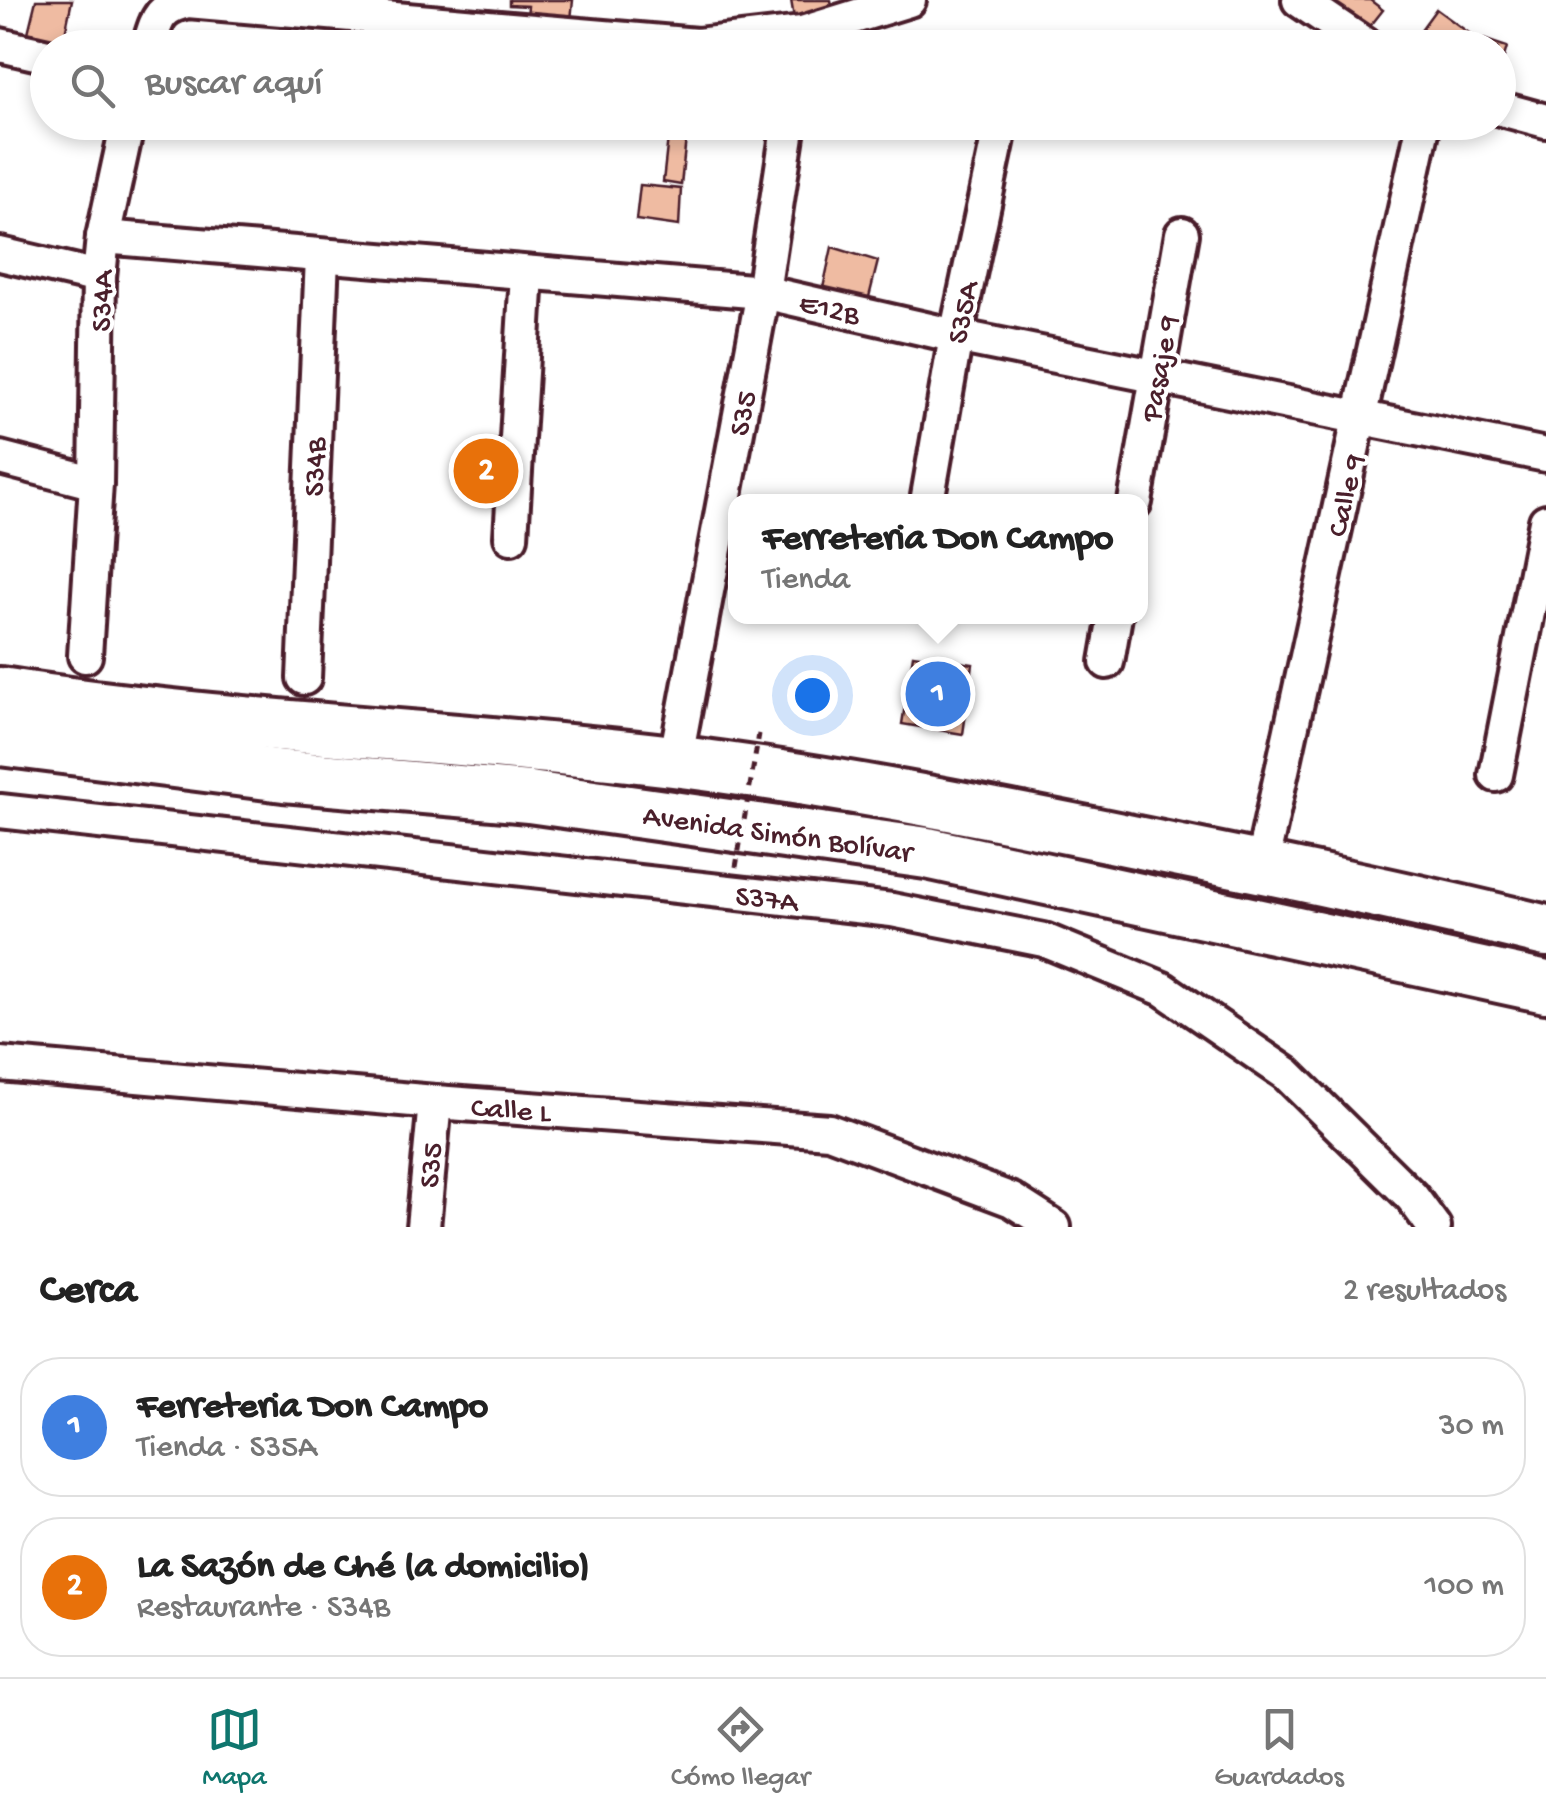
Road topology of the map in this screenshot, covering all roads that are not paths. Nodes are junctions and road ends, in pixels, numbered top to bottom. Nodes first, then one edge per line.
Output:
1 (909, 0) edge
2 (1300, 0) edge
3 (154, 30) edge
4 (531, 30) edge
5 (828, 30) edge
6 (1344, 30) edge
7 (0, 44) edge
8 (30, 52) edge
9 (1516, 113) edge
10 (1546, 121) edge
11 (124, 140) edge
12 (786, 140) edge
13 (998, 140) edge
14 (1420, 140) edge
15 (1182, 234) dead end
16 (103, 238) junction
17 (0, 254) edge
18 (322, 257) junction
19 (527, 274) junction
20 (99, 277) junction
21 (764, 292) junction
22 (956, 336) junction
23 (1157, 376) junction
24 (1361, 418) junction
25 (1546, 455) edge
26 (0, 458) edge
27 (96, 483) junction
28 (928, 494) edge
29 (1136, 494) edge
30 (1546, 521) edge
31 (511, 537) dead end
32 (1114, 624) edge
33 (85, 656) dead end
34 (1107, 662) dead end
35 (304, 678) dead end
36 (0, 693) edge
37 (0, 740) edge
38 (675, 762) junction
39 (1496, 774) dead end
40 (0, 810) edge
41 (1261, 867) junction
42 (1546, 931) edge
43 (1546, 988) edge
44 (0, 1064) edge
45 (435, 1102) junction
46 (423, 1227) edge
47 (1054, 1227) edge
48 (1434, 1227) edge

1 - 5 street
2 - 6 street
3 - 4 street
7 - 8 street
9 - 10 street
11 - 16 street, S34A
12 - 21 street, S35
13 - 22 street, S35A
14 - 24 street, Calle 9
15 - 23 street, Pasaje 9
16 - 18 street, E12B
16 - 20 street, S34A
17 - 20 street
18 - 19 street, E12B
18 - 35 street, S34B
19 - 21 street, E12B
19 - 31 street
20 - 27 street, S34A
21 - 22 street, E12B
21 - 38 street, S35
22 - 23 street, E12B
22 - 28 street, S35A
23 - 24 street, E12B
23 - 29 street, Pasaje 9
24 - 25 street, E12B
24 - 41 street, Calle 9
26 - 27 street
27 - 33 street, S34A
30 - 39 street
32 - 34 street
36 - 38 highway, Avenida Simón Bolívar
37 - 43 highway, Avenida Simón Bolívar
38 - 41 highway, Avenida Simón Bolívar
40 - 48 street, S37A
41 - 42 highway, Avenida Simón Bolívar
44 - 45 street, Calle L
45 - 46 street, S35
45 - 47 street, Calle L

